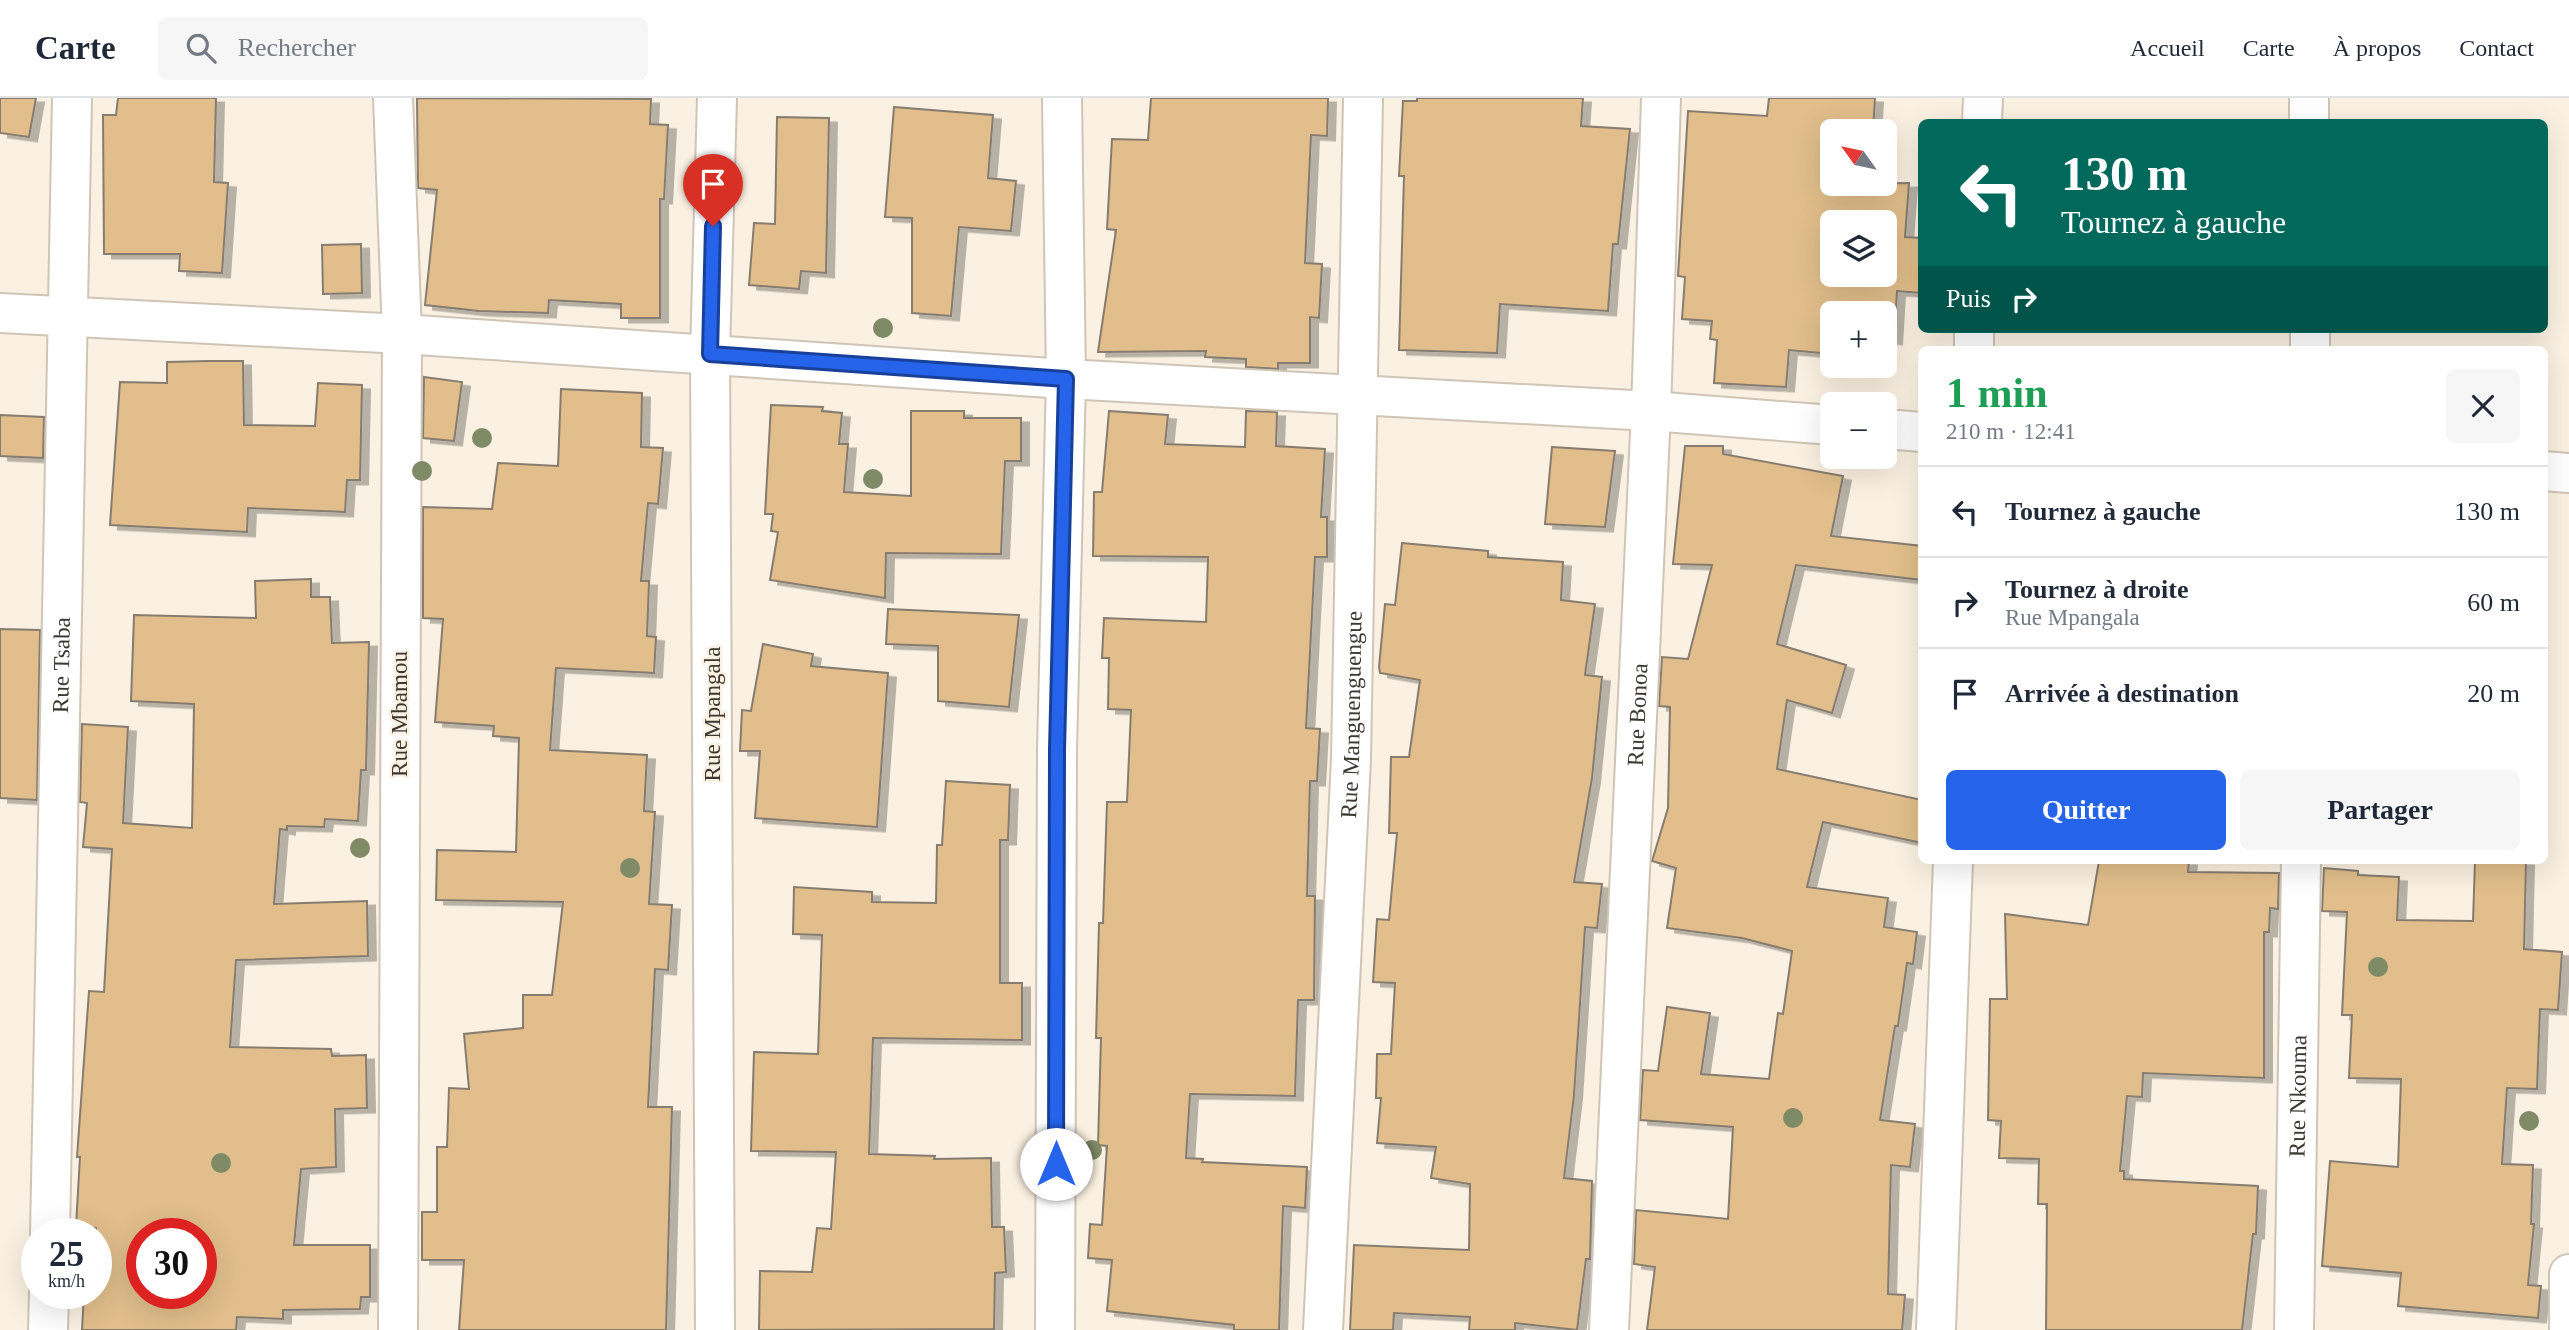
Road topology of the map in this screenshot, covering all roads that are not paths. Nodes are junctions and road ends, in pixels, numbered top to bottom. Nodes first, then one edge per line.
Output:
1 (72, 98) edge
2 (393, 98) edge
3 (717, 98) edge
4 (1062, 98) edge
5 (1363, 98) edge
6 (1661, 98) edge
7 (1983, 98) edge
8 (2309, 98) edge
9 (1982, 119) edge
10 (2309, 119) edge
11 (0, 313) edge
12 (70, 319) junction
13 (402, 334) junction
14 (710, 354) junction
15 (1066, 379) junction
16 (1360, 395) junction
17 (1651, 411) junction
18 (1820, 424) edge
19 (1897, 430) edge
20 (1918, 432) edge
21 (2548, 471) edge
22 (2569, 472) edge
23 (1952, 864) edge
24 (2301, 864) edge
25 (50, 1218) edge
26 (2569, 1274) edge
27 (49, 1309) edge
28 (48, 1330) edge
29 (398, 1330) edge
30 (715, 1330) edge
31 (1055, 1330) edge
32 (1323, 1330) edge
33 (1609, 1330) edge
34 (1936, 1330) edge
35 (2294, 1330) edge
36 (2568, 1330) edge

1 - 12 street, Rue Tsaba
2 - 13 street, Rue Mbamou
3 - 14 street, Rue Mpangala
4 - 15 street
5 - 16 street, Rue Manguenguengue
6 - 17 street, Rue Bonoa
7 - 9 street
8 - 10 street
11 - 12 street
12 - 13 street
12 - 25 street, Rue Tsaba
13 - 14 street
13 - 29 street, Rue Mbamou
14 - 15 street
14 - 30 street, Rue Mpangala
15 - 16 street
15 - 31 street
16 - 17 street
16 - 32 street, Rue Manguenguengue
17 - 18 street
17 - 33 street, Rue Bonoa
19 - 20 street
21 - 22 street
23 - 34 street
24 - 35 street, Rue Nkouma
26 - 36 street
27 - 28 street

